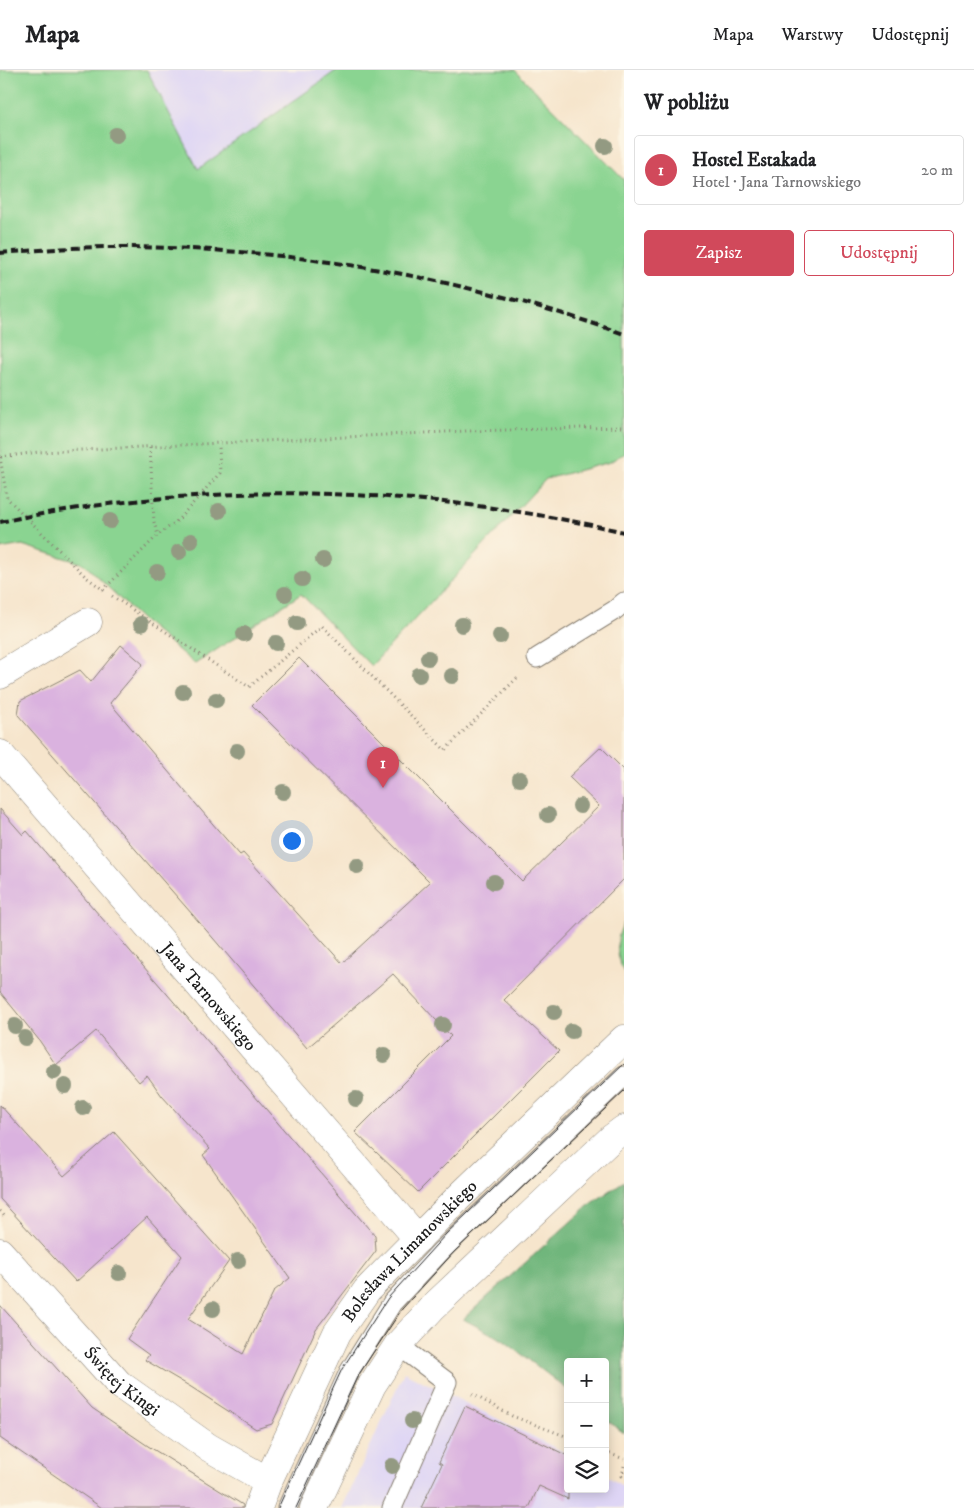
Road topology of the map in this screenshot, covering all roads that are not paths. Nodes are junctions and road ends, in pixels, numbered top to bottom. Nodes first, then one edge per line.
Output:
1 (624, 602) edge
2 (93, 609) road end
3 (537, 658) road end
4 (0, 674) edge
5 (0, 754) edge
6 (624, 1039) edge
7 (624, 1076) edge
8 (624, 1129) edge
9 (418, 1239) junction
10 (0, 1252) edge
11 (398, 1345) junction
12 (268, 1481) junction
13 (258, 1508) edge
14 (287, 1508) edge
15 (314, 1508) edge
16 (392, 1508) edge

1 - 3 lane
2 - 4 street
5 - 9 street, Jana Tarnowskiego
6 - 9 street, Bolesława Limanowskiego
7 - 14 lane
8 - 11 street
9 - 12 street, Bolesława Limanowskiego
10 - 12 street, Świętej Kingi
11 - 15 street
11 - 16 lane
12 - 13 street, Bolesława Limanowskiego

